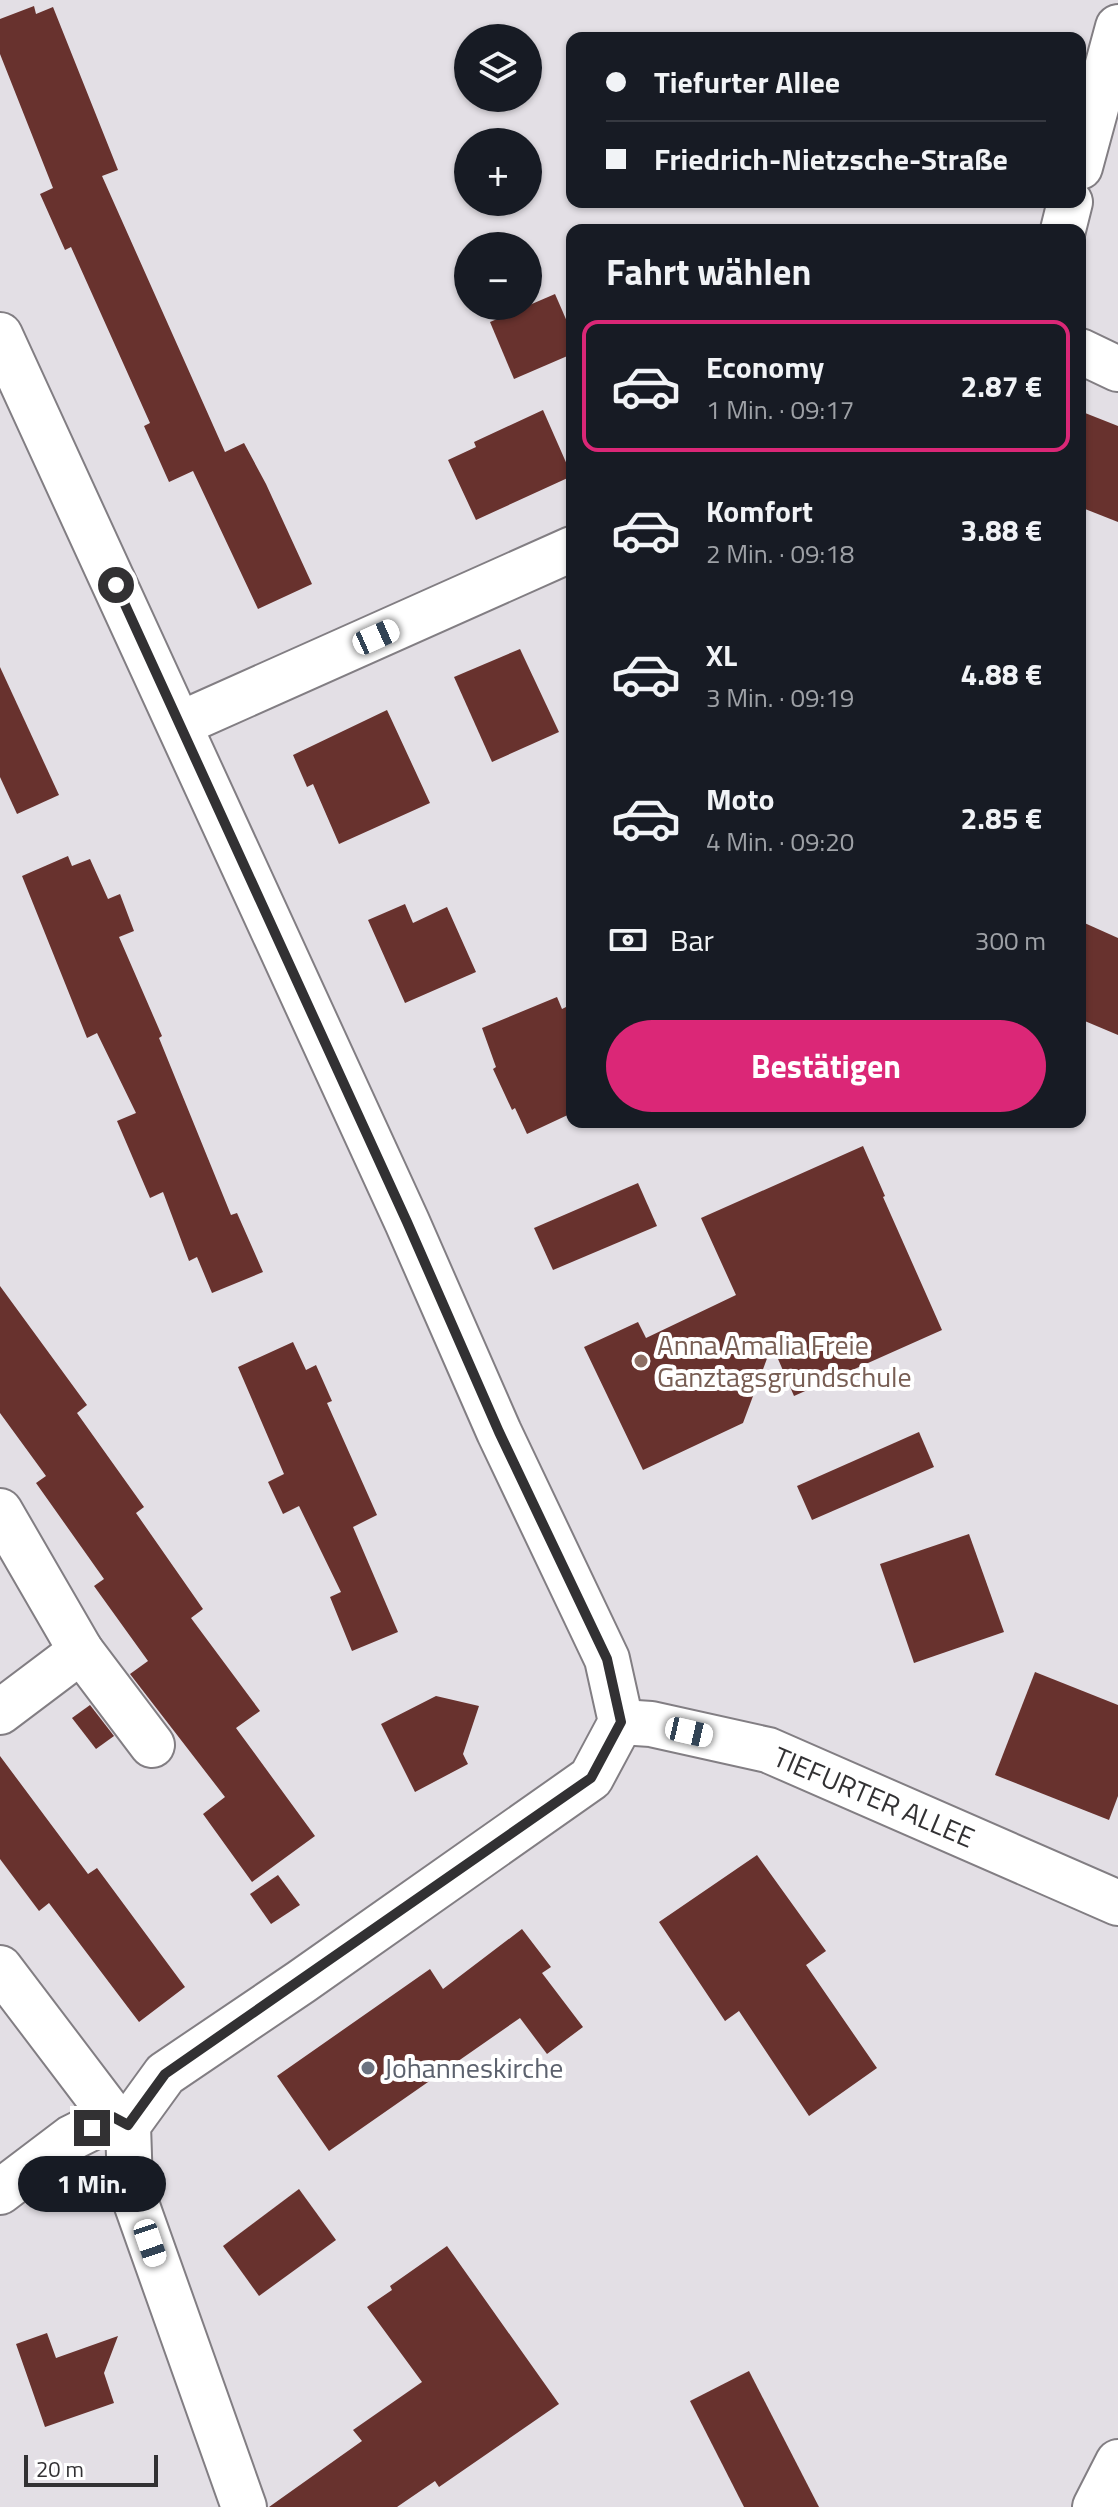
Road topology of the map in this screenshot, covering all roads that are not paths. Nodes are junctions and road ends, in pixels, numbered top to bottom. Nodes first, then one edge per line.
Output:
1 (1118, 27) edge
2 (1086, 145) edge
3 (0, 335) edge
4 (1086, 354) edge
5 (1118, 369) edge
6 (566, 552) edge
7 (180, 724) junction
8 (0, 1511) edge
9 (81, 1651) junction
10 (0, 1712) edge
11 (621, 1722) junction
12 (152, 1745) dead end
13 (1118, 1903) edge
14 (0, 1968) edge
15 (121, 2121) junction
16 (0, 2192) edge
17 (1118, 2462) edge
18 (244, 2507) edge
19 (1095, 2507) edge

1 - 2 street
3 - 7 street
4 - 5 street
6 - 7 street
7 - 11 street
8 - 9 street
9 - 10 street
9 - 12 street
11 - 13 street, TIEFURTER ALLEE
11 - 15 street
14 - 15 street
15 - 16 street
15 - 18 street
17 - 19 street

